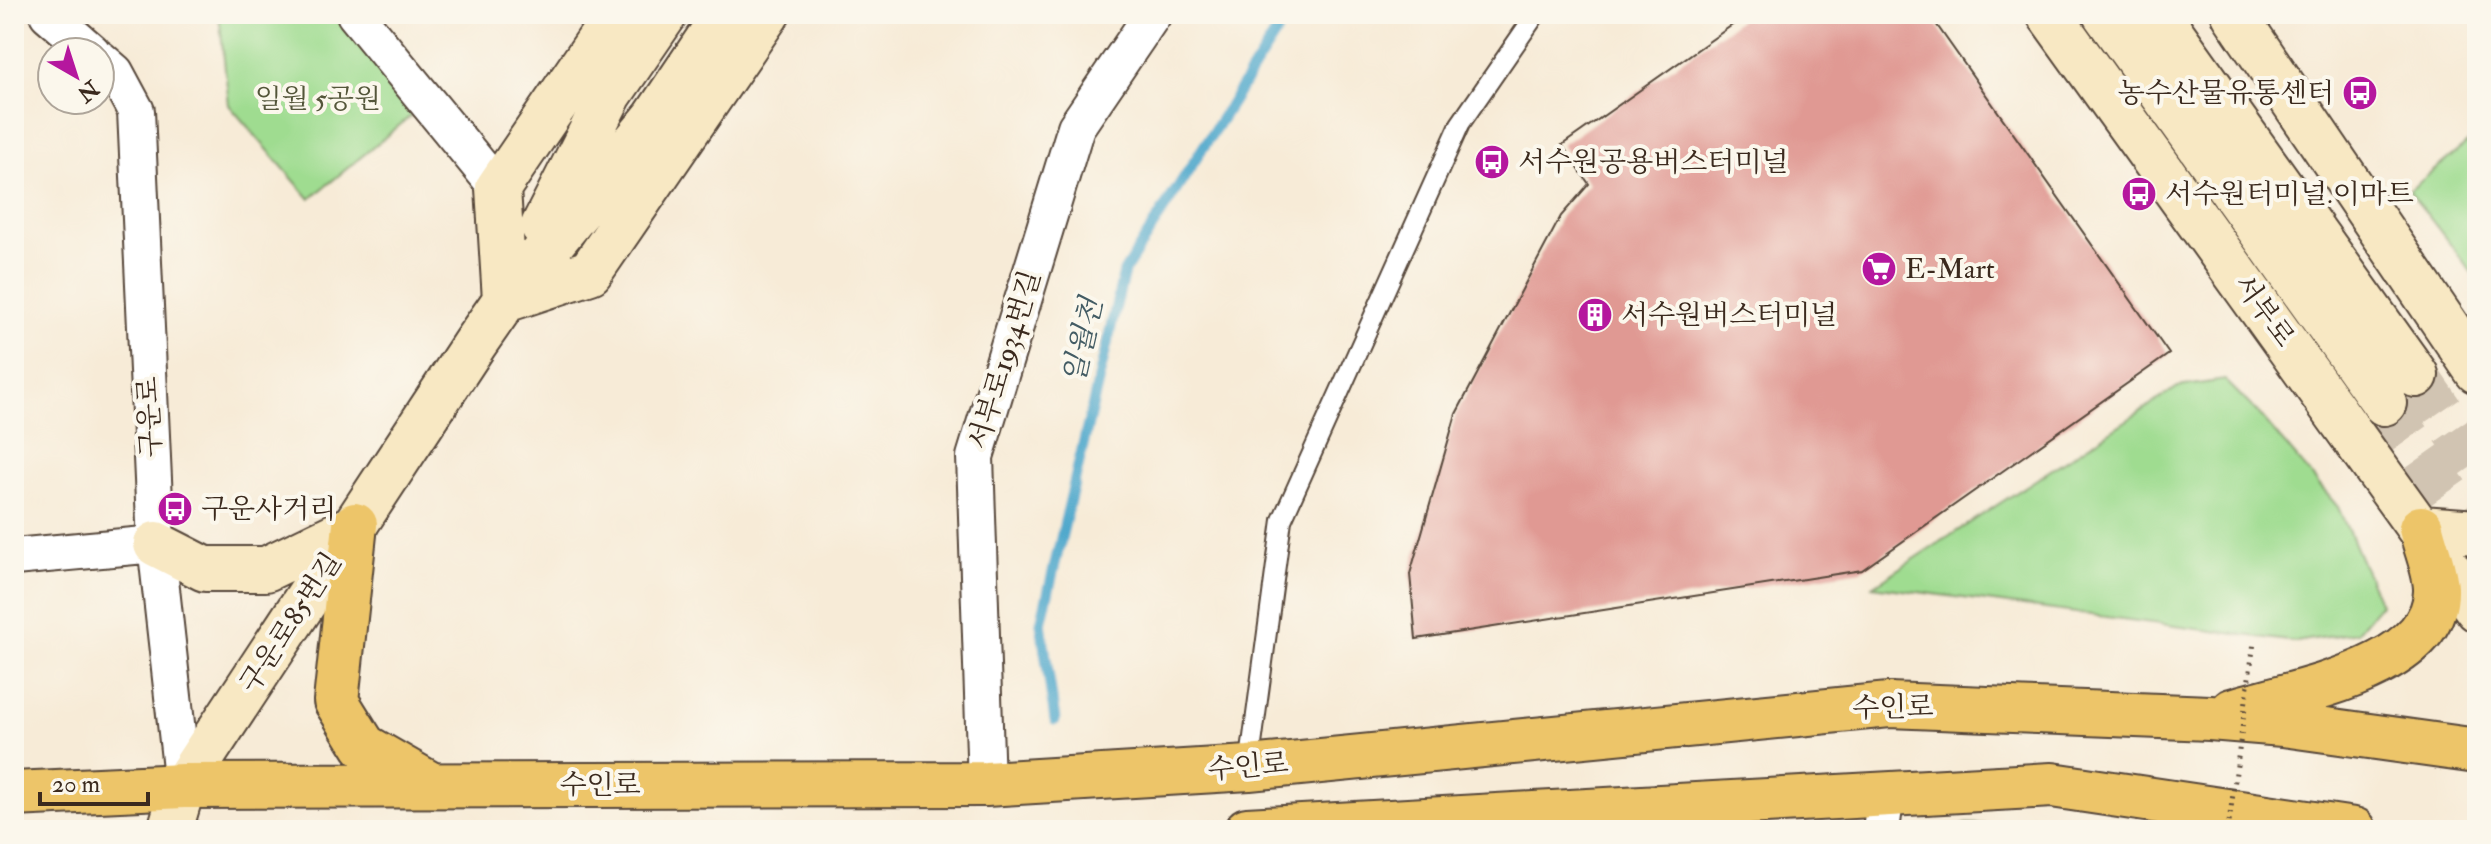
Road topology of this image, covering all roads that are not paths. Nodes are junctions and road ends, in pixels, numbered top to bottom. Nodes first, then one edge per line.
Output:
1 (48, 14) edge
2 (355, 14) edge
3 (617, 14) edge
4 (665, 14) edge
5 (725, 14) edge
6 (767, 14) edge
7 (1153, 14) edge
8 (1536, 14) edge
9 (2049, 14) edge
10 (2105, 14) edge
11 (2158, 14) edge
12 (2234, 14) edge
13 (73, 36) edge
14 (116, 74) edge
15 (498, 188) junction
16 (505, 300) junction
17 (2477, 371) edge
18 (355, 525) junction
19 (2421, 528) junction
20 (2477, 532) edge
21 (156, 544) junction
22 (14, 557) edge
23 (2477, 609) edge
24 (2210, 718) junction
25 (2477, 751) edge
26 (1249, 768) junction
27 (986, 784) junction
28 (432, 785) junction
29 (183, 786) junction
30 (14, 794) edge
31 (1883, 812) edge
32 (170, 830) edge
33 (1247, 830) edge
34 (2354, 830) edge

1 - 13 street
2 - 15 street
3 - 15 street
4 - 16 street, 구운로85번길
5 - 16 street, 구운로85번길
6 - 16 street
7 - 27 street, 서부로1934번길
8 - 26 lane
9 - 19 street, 서부로
10 - 11 street, 서부로
12 - 17 street
14 - 21 street, 구운로
15 - 16 street
16 - 18 street, 구운로85번길
18 - 21 street
18 - 28 main road
18 - 29 street, 구운로85번길
19 - 20 street
19 - 23 street, 서부로
19 - 24 main road
21 - 22 street
21 - 29 street, 구운로
24 - 25 main road, 수인로
24 - 26 main road, 수인로
26 - 27 main road, 수인로
27 - 28 main road, 수인로
28 - 29 main road, 수인로
29 - 30 main road, 수인로
29 - 32 street, 구운로85번길
31 - 33 main road
31 - 34 main road

